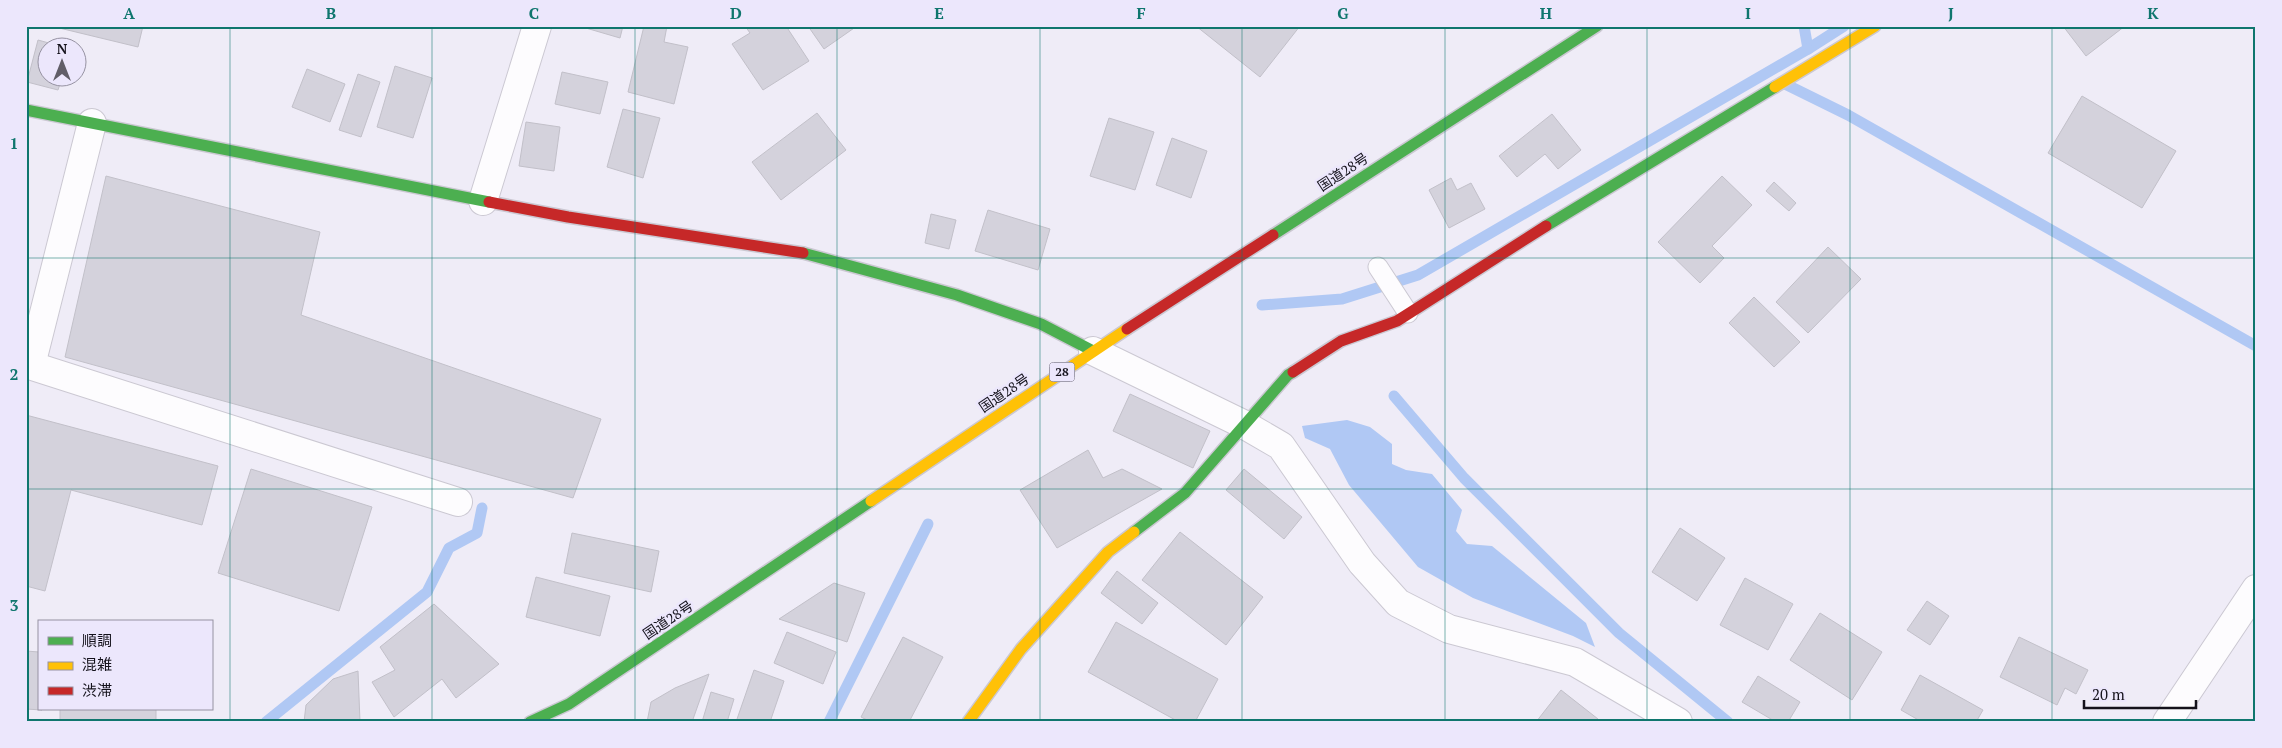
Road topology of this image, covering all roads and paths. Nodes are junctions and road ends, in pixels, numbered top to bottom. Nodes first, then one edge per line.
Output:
1 (538, 26) edge
2 (1597, 26) edge
3 (1875, 26) edge
4 (26, 110) edge
5 (92, 124) junction
6 (483, 201) junction
7 (1378, 267) dead end
8 (1408, 314) junction
9 (1094, 351) junction
10 (28, 364) edge
11 (1243, 424) junction
12 (458, 502) dead end
13 (2256, 589) edge
14 (530, 722) edge
15 (968, 722) edge
16 (1678, 722) edge
17 (2167, 722) edge

1 - 6 street
2 - 9 main road, 国道28号 / 28
3 - 8 main road
4 - 5 main road
5 - 6 main road
5 - 10 street
6 - 9 main road
7 - 8 lane
8 - 11 main road
9 - 11 street
9 - 14 main road, 国道28号 / 28
10 - 12 street
11 - 15 main road
11 - 16 street
13 - 17 street

